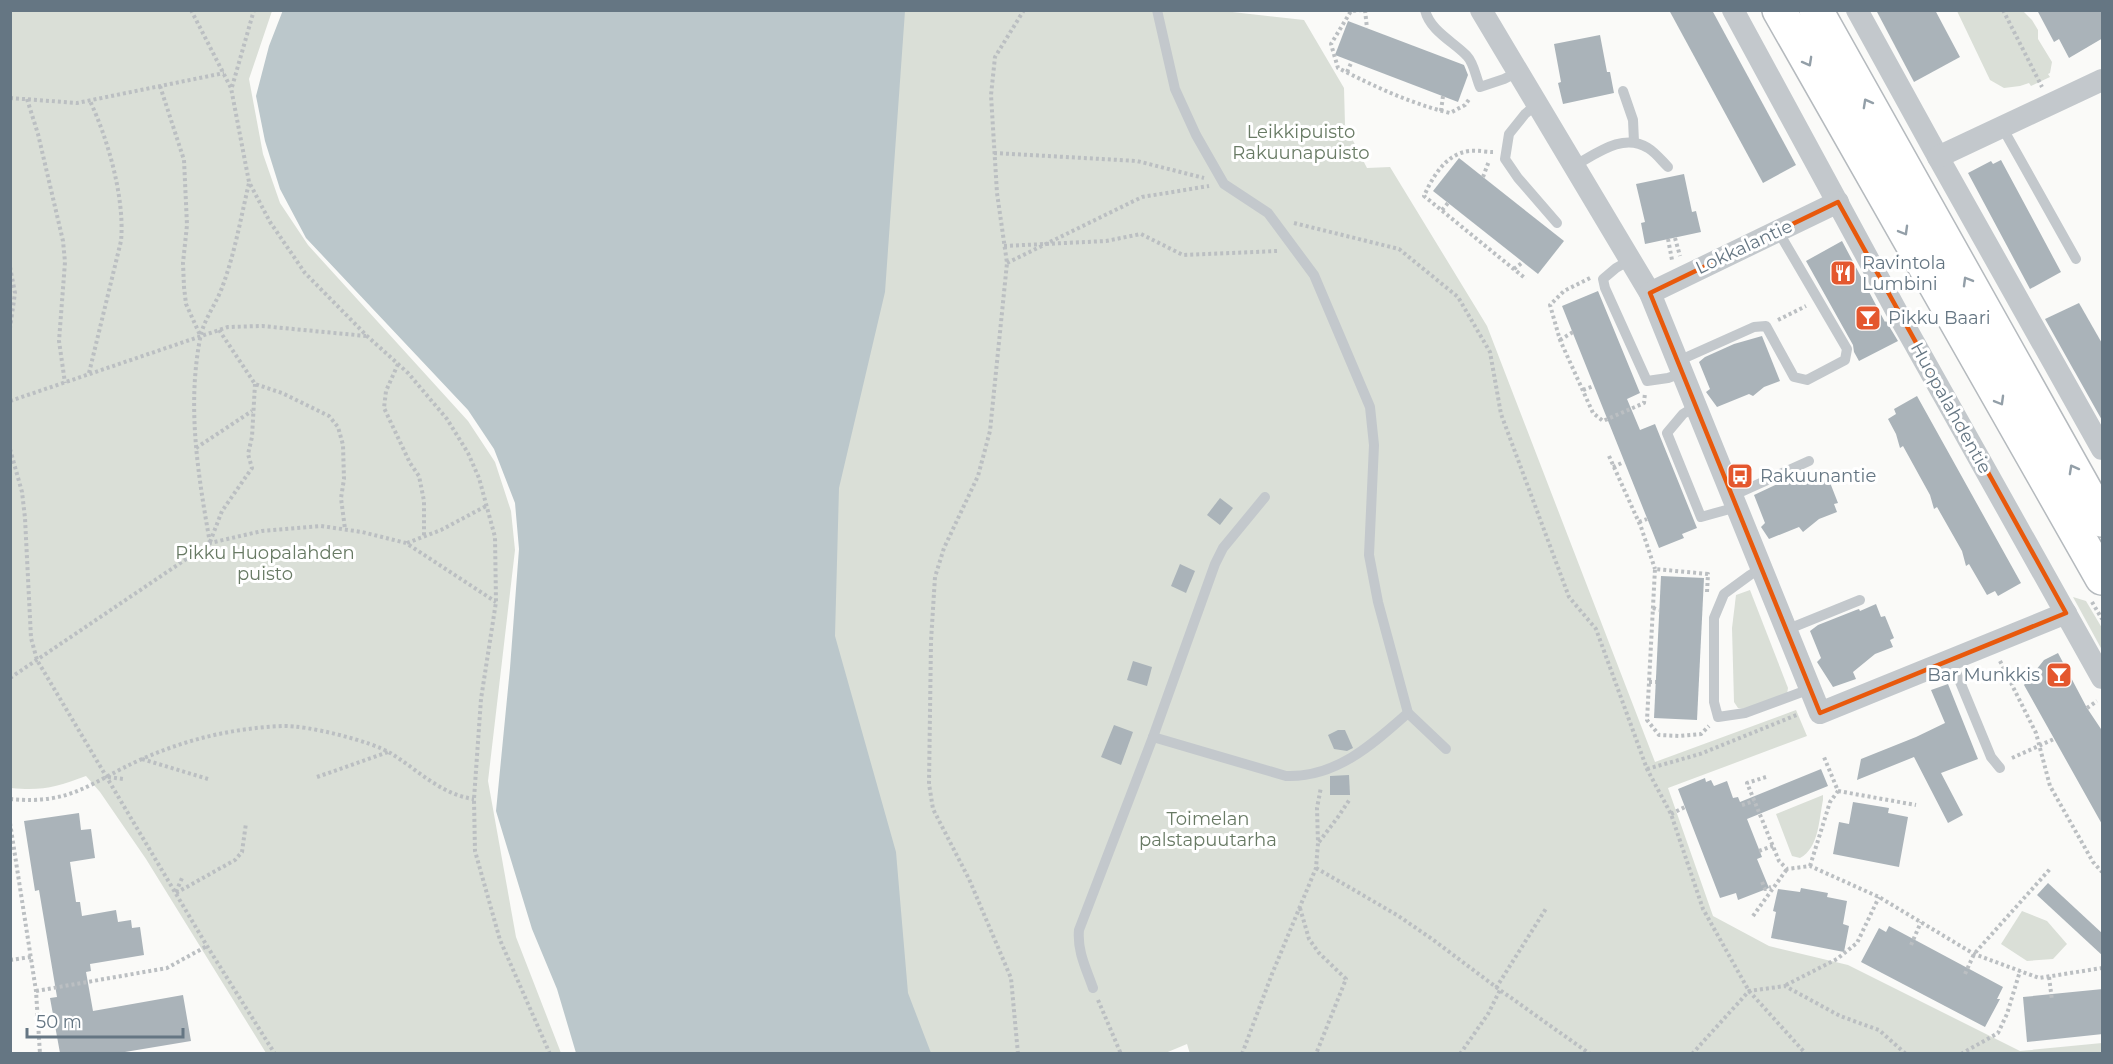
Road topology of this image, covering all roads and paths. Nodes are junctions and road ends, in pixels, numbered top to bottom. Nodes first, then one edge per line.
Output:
1 (191, 10) edge
2 (254, 10) edge
3 (1024, 10) edge
4 (1157, 10) edge
5 (1364, 10) edge
6 (1425, 10) edge
7 (1481, 10) edge
8 (1734, 10) edge
9 (1779, 10) edge
10 (1816, 10) edge
11 (1857, 10) edge
12 (2003, 10) edge
13 (1367, 28) dead end
14 (1352, 61) dead end
15 (1347, 72) junction
16 (1518, 72) junction
17 (224, 73) junction
18 (2103, 80) edge
19 (160, 86) junction
20 (1480, 87) junction
21 (231, 88) junction
22 (2043, 88) dead end
23 (1623, 91) dead end
24 (1443, 96) dead end
25 (10, 98) edge
26 (27, 99) junction
27 (90, 101) junction
28 (1537, 104) junction
29 (1441, 111) junction
30 (2002, 127) junction
31 (1634, 142) junction
32 (1493, 152) junction
33 (1506, 152) junction
34 (994, 153) junction
35 (1938, 157) junction
36 (1574, 166) junction
37 (1668, 167) dead end
38 (1483, 177) dead end
39 (249, 182) junction
40 (1224, 184) junction
41 (1838, 202) junction
42 (1448, 203) dead end
43 (1442, 210) junction
44 (1268, 213) junction
45 (1557, 223) dead end
46 (1778, 231) junction
47 (1675, 237) dead end
48 (1668, 239) dead end
49 (1045, 244) junction
50 (1004, 246) junction
51 (1296, 250) junction
52 (2076, 259) dead end
53 (1681, 260) dead end
54 (1523, 262) dead end
55 (1007, 263) junction
56 (1673, 263) dead end
57 (1623, 264) junction
58 (10, 267) edge
59 (1514, 269) junction
60 (1526, 279) dead end
61 (1650, 293) junction
62 (1818, 300) junction
63 (1767, 326) junction
64 (10, 328) edge
65 (219, 330) junction
66 (1573, 332) dead end
67 (200, 336) junction
68 (367, 336) junction
69 (1560, 340) junction
70 (398, 364) junction
71 (1680, 367) junction
72 (89, 374) junction
73 (1647, 381) junction
74 (64, 383) junction
75 (255, 384) junction
76 (1594, 386) dead end
77 (1582, 390) junction
78 (10, 401) edge
79 (1696, 406) junction
80 (252, 410) junction
81 (196, 448) junction
82 (10, 449) edge
83 (2103, 449) edge
84 (1609, 456) dead end
85 (1809, 461) dead end
86 (1624, 462) dead end
87 (1613, 466) junction
88 (1265, 497) dead end
89 (1735, 501) junction
90 (488, 505) junction
91 (1647, 519) dead end
92 (2103, 520) edge
93 (1638, 522) junction
94 (345, 530) junction
95 (424, 536) junction
96 (210, 543) junction
97 (406, 543) junction
98 (1762, 568) junction
99 (1654, 569) junction
100 (2103, 578) edge
101 (1724, 594) junction
102 (1860, 600) dead end
103 (496, 602) junction
104 (1653, 608) junction
105 (1659, 610) dead end
106 (2066, 614) junction
107 (1786, 630) junction
108 (1998, 658) dead end
109 (37, 660) junction
110 (1951, 660) junction
111 (10, 678) edge
112 (2103, 678) edge
113 (1649, 682) junction
114 (1656, 682) dead end
115 (1810, 689) junction
116 (2097, 701) dead end
117 (2087, 708) dead end
118 (1408, 713) junction
119 (1802, 713) dead end
120 (1718, 717) junction
121 (1153, 736) junction
122 (2054, 739) dead end
123 (2040, 746) junction
124 (1446, 749) dead end
125 (389, 752) junction
126 (1824, 757) dead end
127 (142, 759) junction
128 (1999, 766) joint
129 (1647, 769) junction
130 (1324, 772) junction
131 (107, 777) junction
132 (317, 777) dead end
133 (1766, 777) dead end
134 (123, 779) dead end
135 (208, 779) dead end
136 (1838, 791) junction
137 (10, 799) edge
138 (474, 799) junction
139 (1350, 799) dead end
140 (1754, 801) junction
141 (1742, 805) dead end
142 (1916, 805) dead end
143 (1685, 807) dead end
144 (1671, 814) junction
145 (10, 823) edge
146 (246, 824) dead end
147 (1318, 843) junction
148 (1773, 846) junction
149 (1759, 851) dead end
150 (1810, 866) junction
151 (1316, 868) junction
152 (1787, 869) junction
153 (2050, 869) dead end
154 (2103, 872) edge
155 (182, 878) dead end
156 (1762, 882) dead end
157 (1773, 886) junction
158 (176, 893) junction
159 (1879, 897) junction
160 (1547, 907) dead end
161 (1299, 908) junction
162 (1753, 916) dead end
163 (1921, 922) junction
164 (1911, 945) dead end
165 (207, 946) junction
166 (1974, 954) junction
167 (30, 957) junction
168 (10, 960) edge
169 (2103, 968) edge
170 (2020, 971) junction
171 (1965, 974) dead end
172 (2049, 977) junction
173 (1785, 986) junction
174 (1093, 988) joint
175 (1498, 989) junction
176 (36, 991) junction
177 (1749, 991) junction
178 (2052, 1000) dead end
179 (40, 1053) edge
180 (275, 1053) edge
181 (550, 1053) edge
182 (1018, 1053) edge
183 (1121, 1053) edge
184 (1242, 1053) edge
185 (1316, 1053) edge
186 (1460, 1053) edge
187 (1590, 1053) edge
188 (1692, 1053) edge
189 (1806, 1053) edge
190 (1906, 1053) edge
191 (1961, 1053) edge

1 - 17 path
2 - 21 path
3 - 34 path
4 - 40 lane
5 - 13 path
5 - 15 path
6 - 20 lane
7 - 16 street
8 - 41 street, Huopalahdentie
9 -> 100 main road
92 -> 10 main road
11 - 35 street
12 - 22 path
14 - 15 path
15 - 29 path
16 - 20 lane
16 - 28 street
17 - 19 path
17 - 21 path
18 - 30 street
19 - 27 path
19 - 67 path
20 - 29 path
21 - 39 path
23 - 31 lane
24 - 29 path
25 - 26 path
26 - 27 path
26 - 74 path
27 - 72 path
28 - 33 lane
28 - 36 street
30 - 35 street
30 - 52 lane
31 - 36 lane
31 - 37 lane
32 - 33 path
32 - 38 path
32 - 43 path
33 - 45 lane
34 - 40 path
34 - 50 path
35 - 83 street
36 - 57 street
39 - 67 path
39 - 68 path
40 - 44 lane
40 - 49 path
41 - 46 street, Lokkalantie
41 - 106 street, Huopalahdentie
42 - 43 path
43 - 59 path
44 - 51 lane
44 - 129 path
46 - 61 street, Lokkalantie
46 - 62 lane
47 - 53 path
48 - 56 path
49 - 50 path
49 - 51 path
49 - 55 path
50 - 55 path
51 - 118 lane
54 - 59 path
55 - 182 path
57 - 61 street
57 - 69 path
57 - 73 lane
58 - 64 path
59 - 60 path
61 - 71 street
62 - 63 path
62 - 63 lane
63 - 71 lane
65 - 67 path
65 - 68 path
65 - 75 path
66 - 69 path
67 - 72 path
67 - 81 path
68 - 70 path
69 - 77 path
70 - 90 path
70 - 95 path
71 - 73 lane
71 - 79 street
72 - 74 path
73 - 77 path
74 - 78 path
75 - 80 path
75 - 94 path
76 - 77 path
79 - 89 street
79 - 89 lane
80 - 81 path
80 - 96 path
81 - 96 path
82 - 109 path
84 - 87 path
85 - 89 lane
86 - 87 path
87 - 93 path
88 - 121 lane
89 - 98 street
90 - 95 path
90 - 103 path
91 - 93 path
93 - 99 path
94 - 96 path
94 - 97 path
95 - 97 path
96 - 109 path
97 - 103 path
98 - 101 lane
98 - 107 street
99 - 101 path
99 - 104 path
101 - 120 lane
102 - 107 lane
103 - 138 path
104 - 105 path
104 - 113 path
106 - 110 street
106 - 112 street, Huopalahdentie
107 - 115 street
108 - 123 path
109 - 111 path
109 - 131 path
110 - 115 street
110 - 128 lane
113 - 114 path
113 - 120 path
115 - 120 lane
116 - 117 path
118 - 124 lane
118 - 130 lane
119 - 129 path
121 - 130 lane
121 - 174 lane
122 - 123 path
123 - 128 path
123 - 154 path
125 - 127 path
125 - 132 path
125 - 138 path
126 - 136 path
127 - 131 path
127 - 135 path
129 - 144 path
130 - 147 path
131 - 134 path
131 - 137 path
131 - 158 path
133 - 140 path
136 - 142 path
136 - 150 path
138 - 181 path
139 - 147 path
140 - 141 path
140 - 148 path
143 - 144 path
144 - 177 path
145 - 167 path
146 - 158 path
147 - 151 path
148 - 149 path
148 - 152 path
150 - 152 path
150 - 159 path
151 - 161 path
151 - 175 path
152 - 157 path
153 - 166 path
155 - 158 path
156 - 157 path
157 - 162 path
158 - 165 path
159 - 163 path
159 - 173 path
160 - 175 path
161 - 184 path
161 - 185 path
163 - 164 path
163 - 166 path
165 - 176 path
165 - 180 path
166 - 170 path
166 - 171 path
167 - 168 path
167 - 176 path
169 - 172 path
170 - 172 path
170 - 191 path
172 - 178 path
173 - 177 path
173 - 190 path
174 - 183 path
175 - 186 path
175 - 187 path
176 - 179 path
177 - 188 path
177 - 189 path

